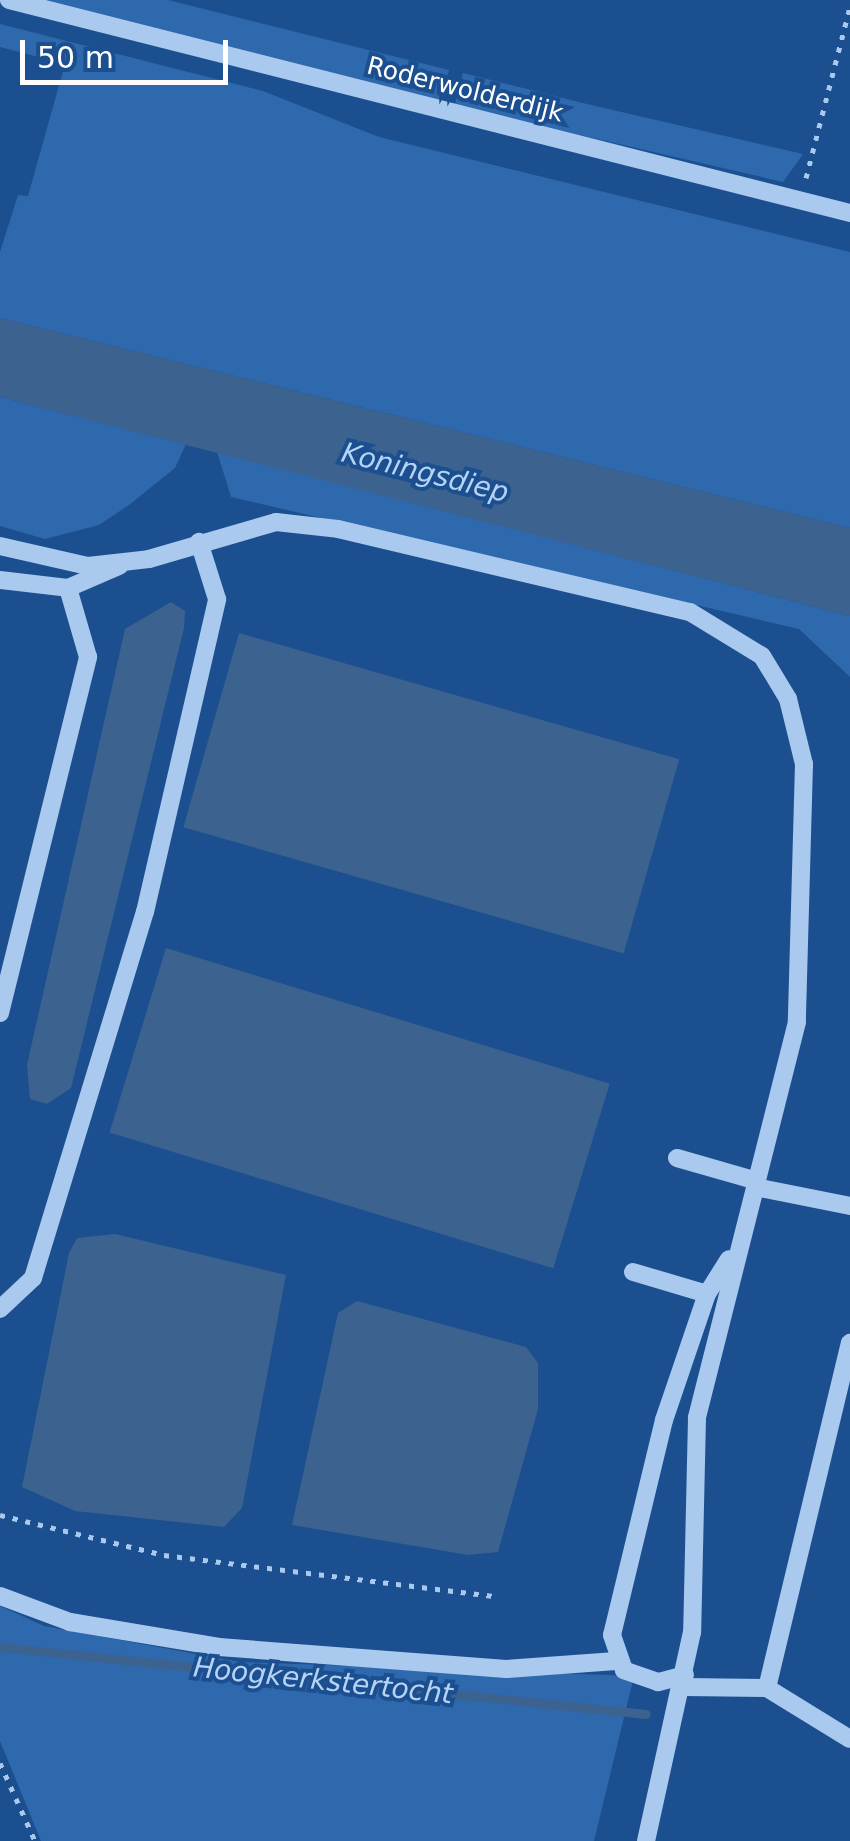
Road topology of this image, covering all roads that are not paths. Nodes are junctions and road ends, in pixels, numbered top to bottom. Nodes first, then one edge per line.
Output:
1 (9, 0) edge
2 (850, 213) edge
3 (199, 542) junction
4 (0, 546) edge
5 (126, 562) junction
6 (0, 580) edge
7 (68, 588) junction
8 (0, 1014) edge
9 (677, 1158) dead end
10 (756, 1184) junction
11 (850, 1206) edge
12 (738, 1245) junction
13 (633, 1272) dead end
14 (707, 1294) junction
15 (0, 1309) edge
16 (850, 1343) edge
17 (0, 1596) edge
18 (616, 1661) junction
19 (685, 1681) junction
20 (767, 1688) junction
21 (850, 1740) edge
22 (646, 1841) edge

1 - 2 street, Roderwolderdijk
3 - 5 street
3 - 10 street
3 - 15 street
4 - 5 street
5 - 7 street
6 - 7 street
7 - 8 street
9 - 10 street
10 - 11 street
10 - 12 street
12 - 14 street
12 - 19 street
13 - 14 street
14 - 18 street
16 - 20 street
17 - 18 street
18 - 19 street
19 - 20 street
19 - 22 street
20 - 21 street

